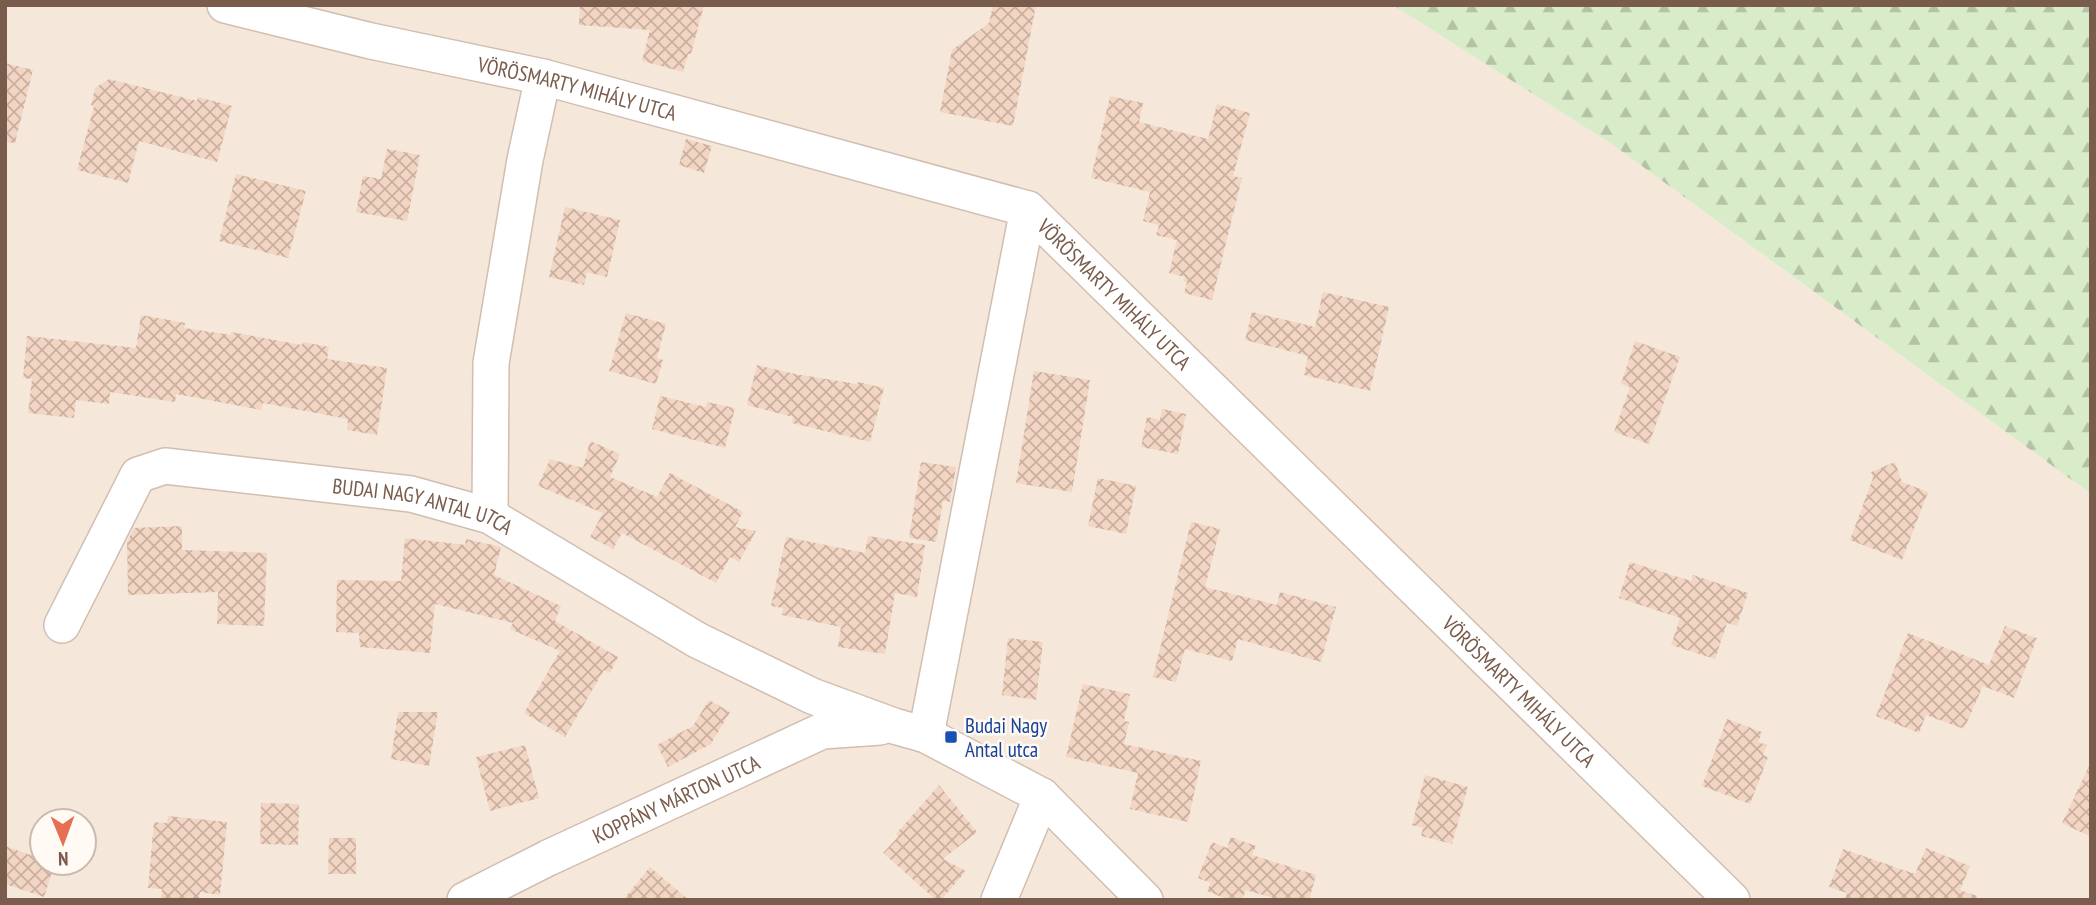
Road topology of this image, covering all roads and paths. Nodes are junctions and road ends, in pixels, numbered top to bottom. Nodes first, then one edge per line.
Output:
1 (225, 5) edge
2 (543, 77) junction
3 (1028, 209) junction
4 (490, 516) junction
5 (62, 625) dead end
6 (910, 731) junction
7 (1042, 796) junction
8 (465, 900) edge
9 (999, 900) edge
10 (1145, 900) edge
11 (1732, 900) edge

1 - 2 street, VÖRÖSMARTY MIHÁLY UTCA
2 - 3 street, VÖRÖSMARTY MIHÁLY UTCA
2 - 4 street
3 - 6 street
3 - 11 street, VÖRÖSMARTY MIHÁLY UTCA
4 - 5 street, BUDAI NAGY ANTAL UTCA
4 - 6 street, BUDAI NAGY ANTAL UTCA
6 - 7 street, BUDAI NAGY ANTAL UTCA
6 - 8 street, KOPPÁNY MÁRTON UTCA
7 - 9 street
7 - 10 street, BUDAI NAGY ANTAL UTCA

